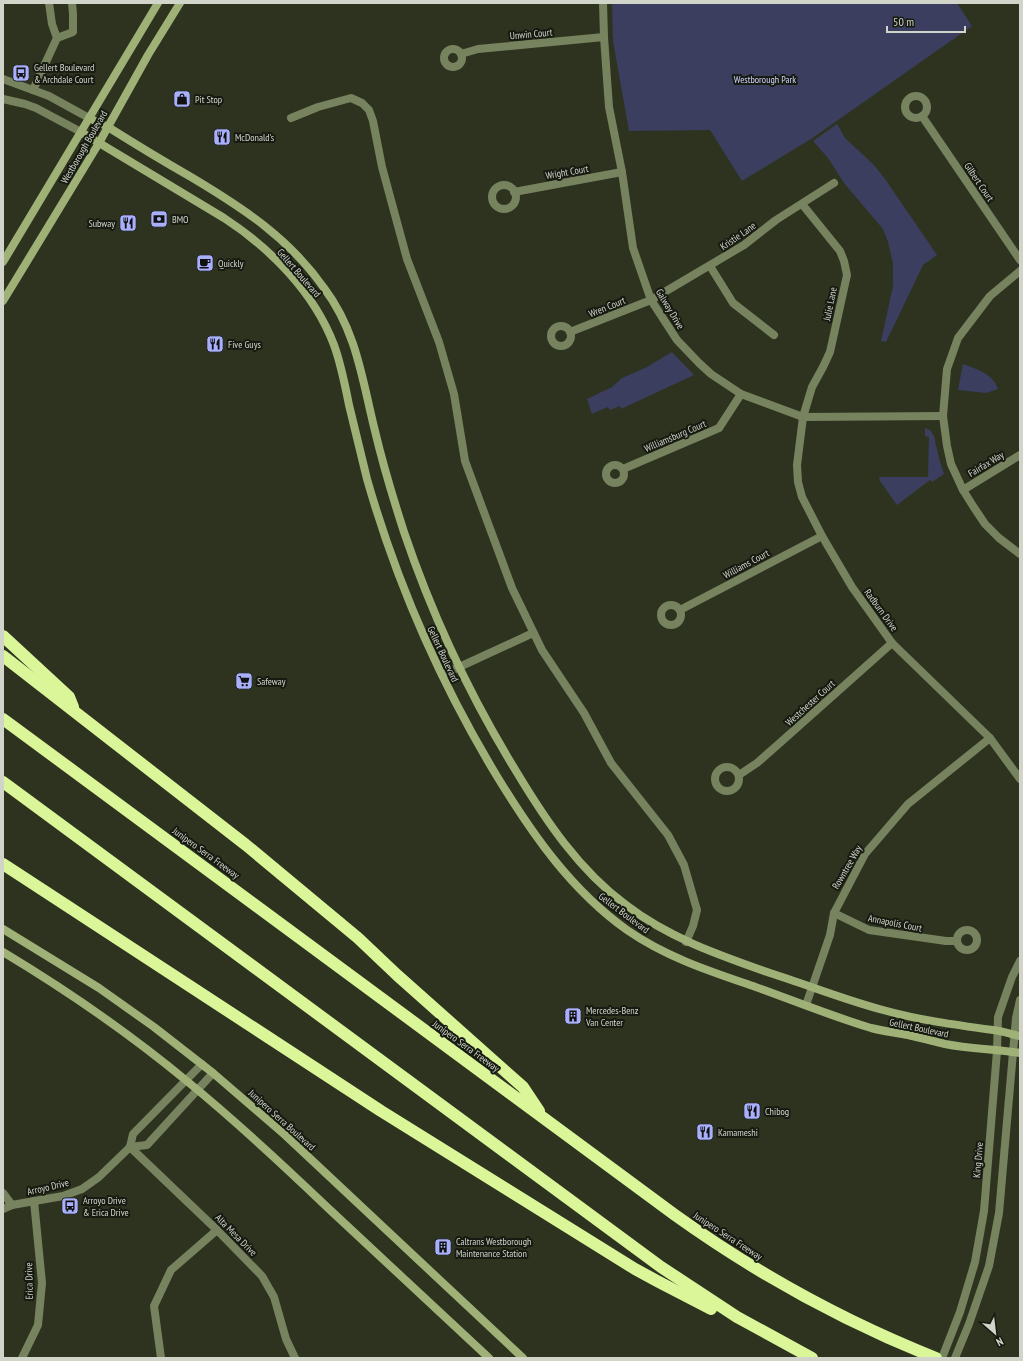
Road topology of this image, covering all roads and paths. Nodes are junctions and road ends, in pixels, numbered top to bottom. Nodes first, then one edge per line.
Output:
1 (49, 3) edge
2 (72, 3) edge
3 (158, 3) edge
4 (180, 3) edge
5 (603, 3) edge
6 (604, 37) junction
7 (57, 38) junction
8 (462, 54) dead end
9 (3, 79) edge
10 (33, 90) junction
11 (3, 99) edge
12 (922, 116) dead end
13 (89, 118) junction
14 (292, 118) dead end
15 (108, 127) junction
16 (81, 132) junction
17 (99, 143) junction
18 (622, 172) junction
19 (834, 183) dead end
20 (514, 192) dead end
21 (802, 204) junction
22 (1020, 260) edge
23 (3, 262) edge
24 (710, 266) junction
25 (1020, 271) edge
26 (651, 300) junction
27 (3, 301) edge
28 (570, 332) dead end
29 (774, 334) dead end
30 (741, 394) junction
31 (943, 416) junction
32 (803, 417) junction
33 (1020, 455) edge
34 (624, 469) dead end
35 (963, 490) junction
36 (822, 536) junction
37 (1020, 554) edge
38 (680, 610) dead end
39 (533, 633) junction
40 (3, 636) edge
41 (892, 643) junction
42 (3, 656) edge
43 (460, 668) junction
44 (442, 675) junction
45 (75, 711) junction
46 (3, 719) edge
47 (990, 738) junction
48 (739, 775) dead end
49 (1020, 779) edge
50 (3, 782) edge
51 (3, 864) edge
52 (834, 913) junction
53 (3, 929) edge
54 (686, 942) junction
55 (956, 942) dead end
56 (3, 952) edge
57 (1020, 961) edge
58 (812, 987) junction
59 (1020, 1000) edge
60 (806, 1005) junction
61 (997, 1031) junction
62 (1017, 1035) edge
63 (997, 1050) junction
64 (1017, 1052) edge
65 (202, 1064) junction
66 (213, 1072) junction
67 (187, 1081) junction
68 (198, 1090) junction
69 (543, 1117) junction
70 (130, 1147) junction
71 (3, 1193) edge
72 (34, 1201) junction
73 (12, 1205) junction
74 (3, 1209) edge
75 (217, 1230) junction
76 (22, 1358) edge
77 (161, 1358) edge
78 (295, 1358) edge
79 (490, 1358) edge
80 (523, 1358) edge
81 (812, 1358) edge
82 (936, 1358) edge
83 (942, 1358) edge
84 (955, 1358) edge

1 - 7 street
2 - 7 street
3 - 13 main road, Westborough Boulevard
4 - 15 main road, Westborough Boulevard
5 - 6 street, Galway Drive
6 - 8 street, Unwin Court
6 - 18 street, Galway Drive
7 - 10 street
9 - 10 street, Gellert Boulevard
10 - 13 street, Gellert Boulevard
11 - 16 street, Gellert Boulevard
12 - 22 street, Gilbert Court
13 - 15 main road, Gellert Boulevard
13 - 16 main road, Westborough Boulevard
14 - 39 street
15 - 17 main road, Westborough Boulevard
15 - 43 main road, Gellert Boulevard
16 - 17 main road, Gellert Boulevard
16 - 23 main road, Westborough Boulevard
17 - 27 main road, Westborough Boulevard
17 - 44 main road, Gellert Boulevard
18 - 20 street, Wright Court
18 - 26 street, Galway Drive
19 - 21 street, Kristie Lane
21 - 24 street, Kristie Lane
21 - 32 street, Julie Lane
24 - 26 street, Kristie Lane
24 - 29 street
25 - 31 street
26 - 28 street, Wren Court
26 - 30 street, Galway Drive
30 - 32 street, Galway Drive
30 - 34 street, Williamsburg Court
31 - 32 street, Galway Drive
31 - 35 street
32 - 36 street, Radburn Drive
33 - 35 street, Fairfax Way
35 - 37 street
36 - 38 street, Williams Court
36 - 41 street, Radburn Drive
39 - 43 street
39 - 54 street
40 - 45 highway
41 - 47 street, Radburn Drive
41 - 48 street, Westchester Court
42 - 45 highway
43 - 44 street
43 - 54 main road, Gellert Boulevard
44 - 60 main road, Gellert Boulevard
45 - 69 highway
46 - 69 highway, Junipero Serra Freeway
47 - 49 street, Radburn Drive
47 - 52 street, Rowntree Way
50 - 81 highway
51 - 81 highway
52 - 55 street, Annapolis Court
52 - 58 street, Rowntree Way
53 - 65 main road, Junipero Serra Boulevard
54 - 58 main road, Gellert Boulevard
56 - 67 main road
57 - 61 street, King Drive
58 - 60 street, Rowntree Way
58 - 61 main road, Gellert Boulevard
59 - 62 street
60 - 63 main road, Gellert Boulevard
61 - 62 main road, Gellert Boulevard
61 - 63 street, King Drive
62 - 64 street
63 - 64 main road, Gellert Boulevard
63 - 83 street, King Drive
64 - 84 street
65 - 66 main road, Junipero Serra Boulevard
65 - 67 street, Arroyo Drive
66 - 68 street
66 - 80 main road, Junipero Serra Boulevard
67 - 68 main road
67 - 70 street, Arroyo Drive
68 - 70 street
68 - 79 main road
69 - 82 highway, Junipero Serra Freeway
70 - 72 street, Arroyo Drive
70 - 75 street, Alta Mesa Drive
71 - 73 street
72 - 73 street, Arroyo Drive
72 - 76 street, Erica Drive
73 - 74 street, Arroyo Drive
75 - 77 street
75 - 78 street, Alta Mesa Drive

